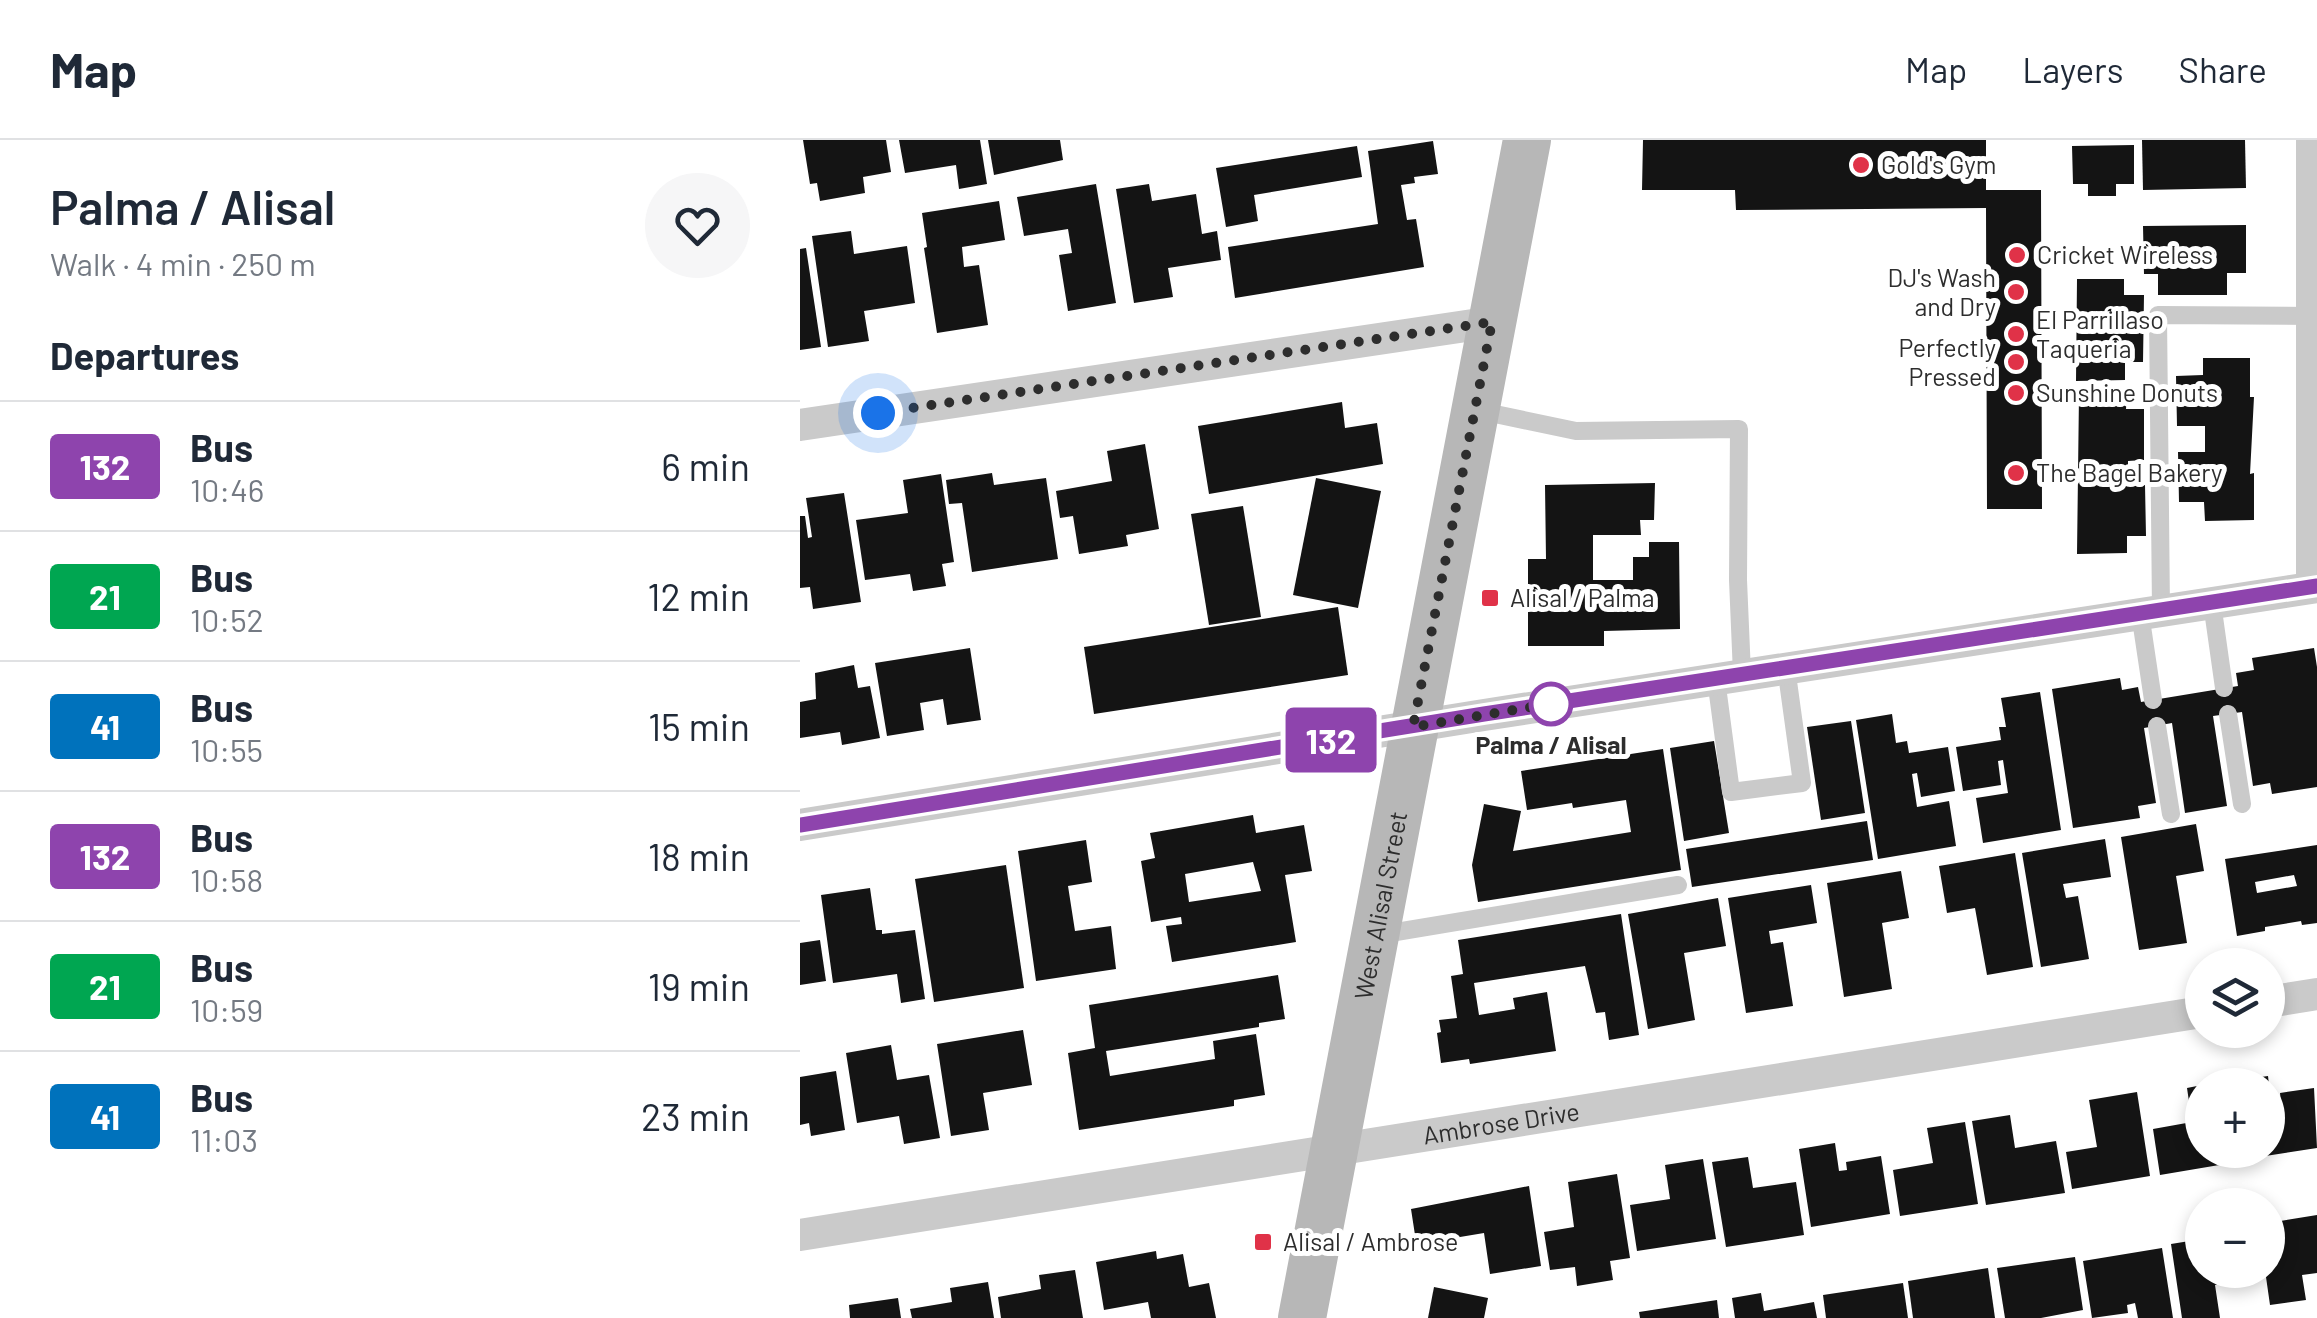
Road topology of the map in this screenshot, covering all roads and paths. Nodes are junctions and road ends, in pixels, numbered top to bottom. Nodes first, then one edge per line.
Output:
1 (1527, 140) edge
2 (2312, 140) edge
3 (2312, 316) junction
4 (1492, 322) junction
5 (1476, 410) junction
6 (800, 425) edge
7 (2315, 587) edge
8 (2212, 602) junction
9 (2150, 612) junction
10 (1786, 668) junction
11 (1729, 676) junction
12 (2224, 688) dead end
13 (2153, 700) dead end
14 (2228, 714) dead end
15 (2157, 726) dead end
16 (1413, 727) junction
17 (2242, 804) dead end
18 (2171, 814) dead end
19 (800, 825) edge
20 (1678, 885) dead end
21 (1377, 936) junction
22 (2317, 994) edge
23 (2285, 999) edge
24 (2185, 1015) edge
25 (1334, 1148) junction
26 (800, 1235) edge
27 (1302, 1318) edge

1 - 4 main road, West Alisal Street
2 - 3 street
3 - 7 street
3 - 9 lane
4 - 5 main road, West Alisal Street
4 - 6 street
5 - 11 lane
5 - 16 main road, West Alisal Street
7 - 8 street
8 - 9 street
8 - 12 lane
9 - 10 street
9 - 13 lane
10 - 11 street
10 - 11 lane
11 - 16 street
14 - 17 lane
15 - 18 lane
16 - 19 street
16 - 21 main road, West Alisal Street
20 - 21 lane
21 - 25 main road, West Alisal Street
22 - 23 street
24 - 25 street, Ambrose Drive
25 - 26 street, Ambrose Drive
25 - 27 main road, West Alisal Street

